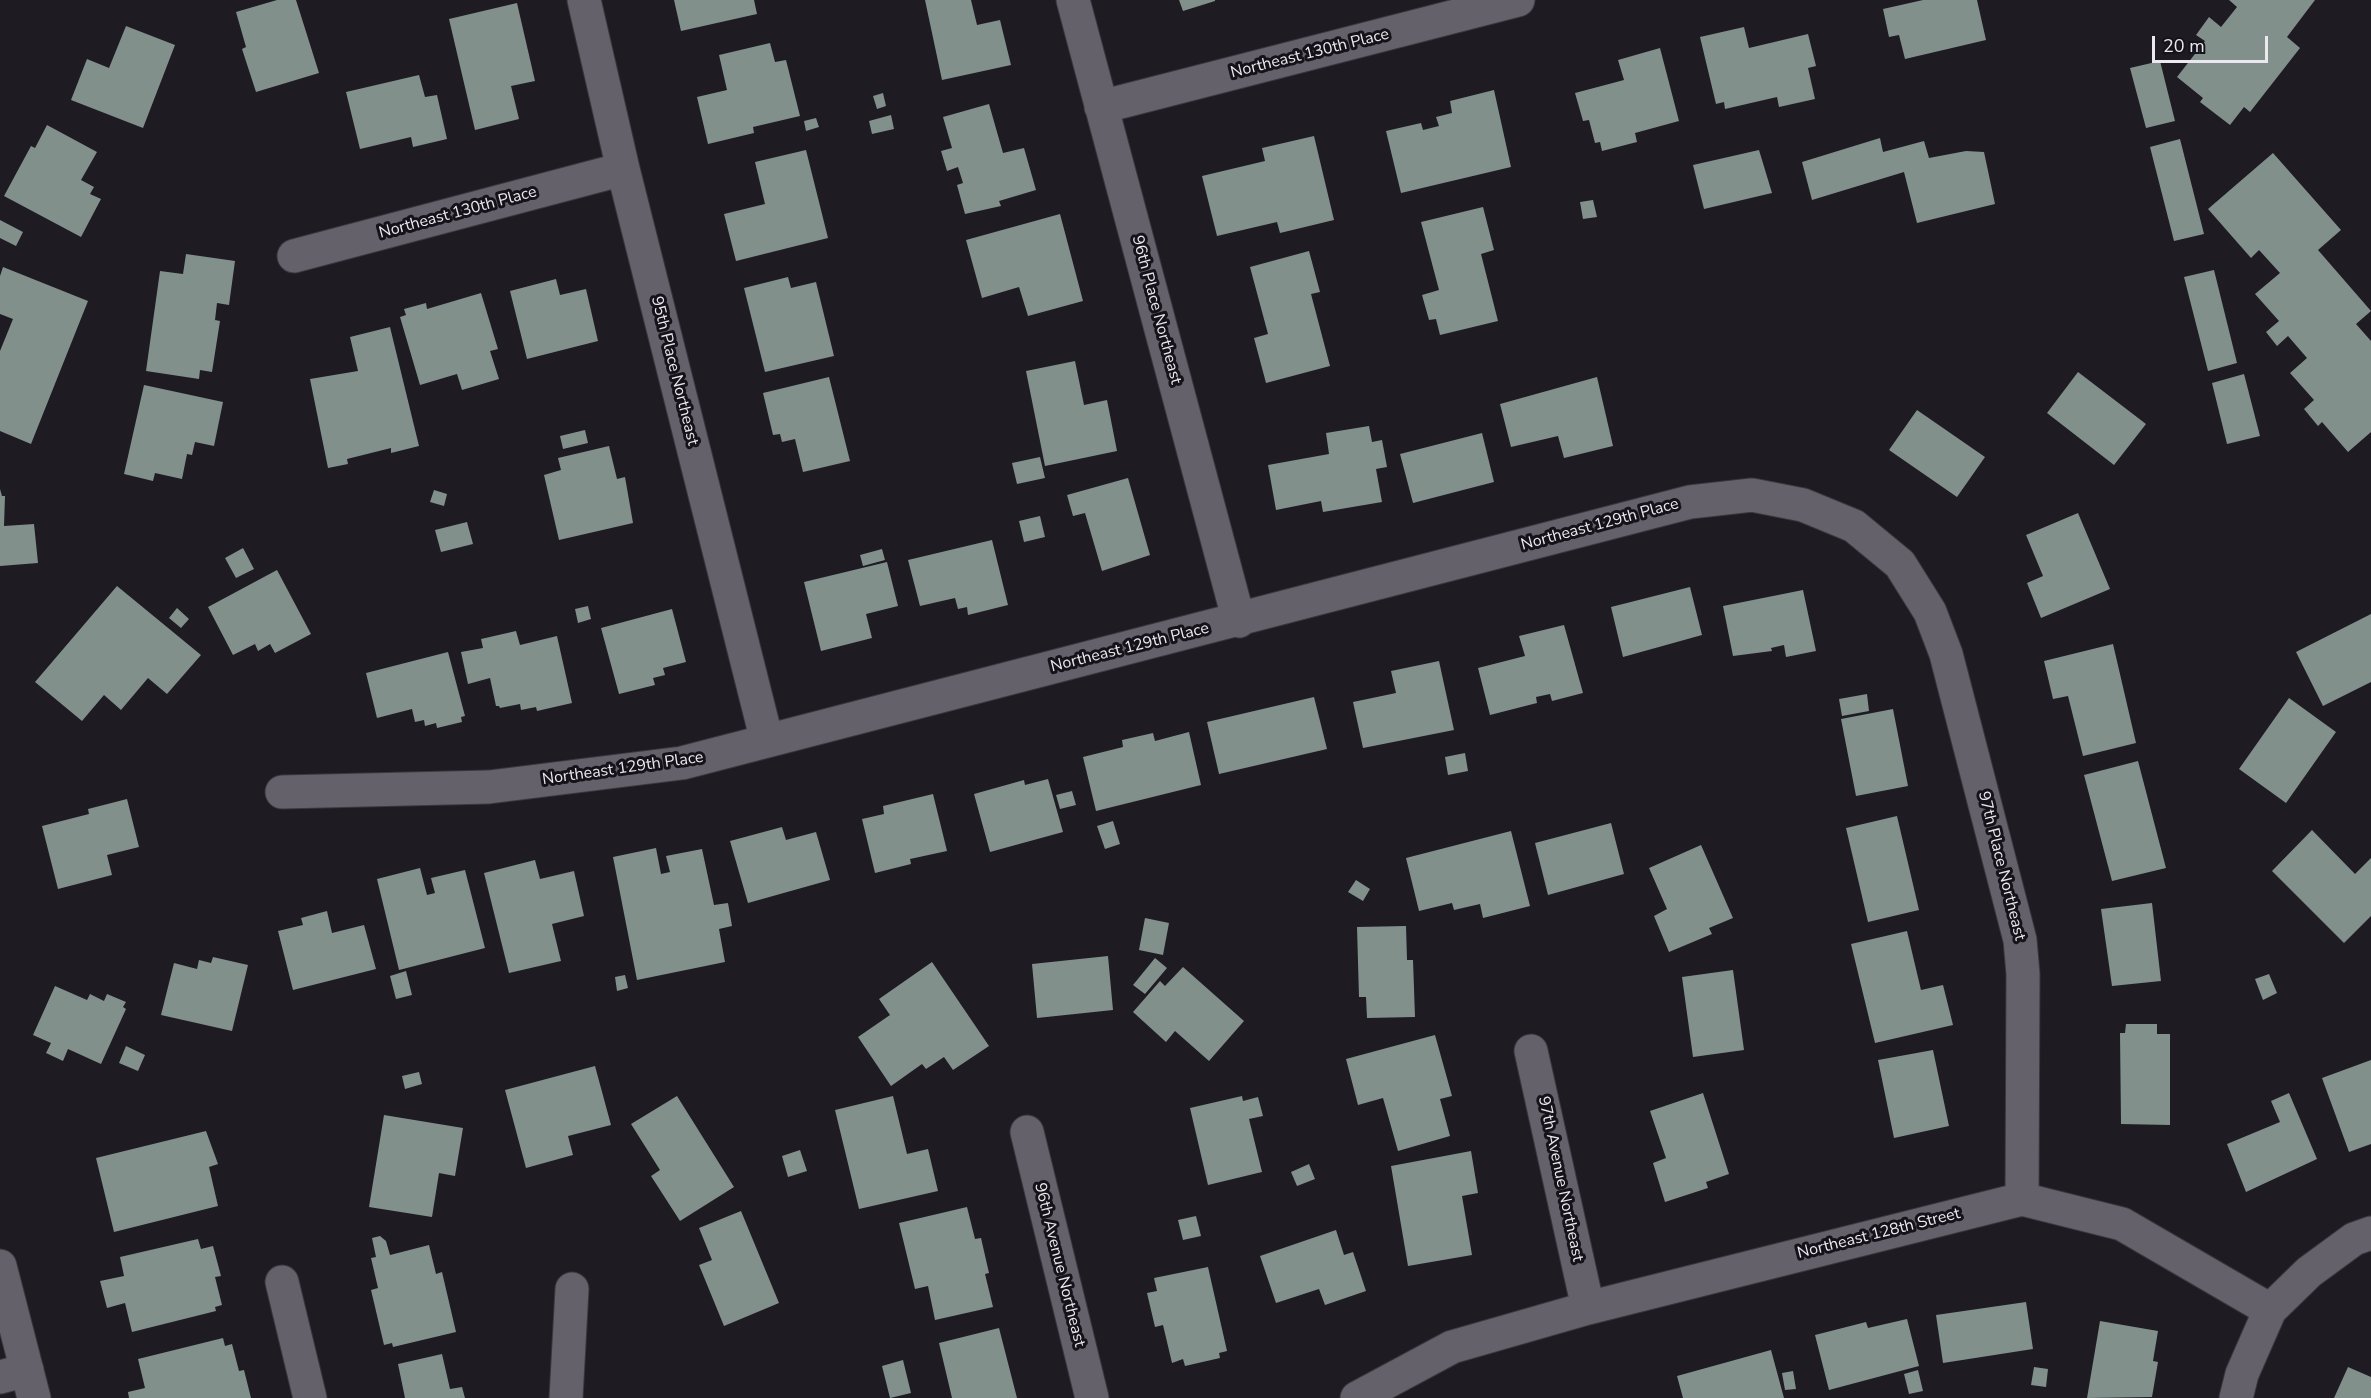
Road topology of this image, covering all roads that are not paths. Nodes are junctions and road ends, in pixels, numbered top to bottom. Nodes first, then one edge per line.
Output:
1 (584, 0) edge
2 (1073, 0) edge
3 (1518, 0) edge
4 (1101, 107) junction
5 (623, 169) junction
6 (294, 256) dead end
7 (1930, 612) joint
8 (1239, 621) junction
9 (767, 741) junction
10 (282, 792) dead end
11 (1532, 1051) dead end
12 (1026, 1132) dead end
13 (2022, 1199) junction
14 (2371, 1233) edge
15 (0, 1266) edge
16 (282, 1282) dead end
17 (572, 1289) dead end
18 (1588, 1308) junction
19 (2270, 1310) junction
20 (20, 1382) edge
21 (310, 1398) edge
22 (566, 1398) edge
23 (1092, 1398) edge
24 (1357, 1398) edge
25 (2236, 1398) edge

1 - 5 street, 95th Place Northeast
2 - 4 street, 96th Place Northeast
3 - 4 street, Northeast 130th Place
4 - 8 street, 96th Place Northeast
5 - 6 street, Northeast 130th Place
5 - 9 street, 95th Place Northeast
7 - 8 street, Northeast 129th Place
7 - 13 street, 97th Place Northeast
8 - 9 street, Northeast 129th Place
9 - 10 street, Northeast 129th Place
11 - 18 street, 97th Avenue Northeast
12 - 23 street, 96th Avenue Northeast
13 - 18 street, Northeast 128th Street
13 - 19 street, Northeast 128th Street
14 - 19 street
15 - 20 street
16 - 21 street
17 - 22 street
18 - 24 street, Northeast 128th Street
19 - 25 street

